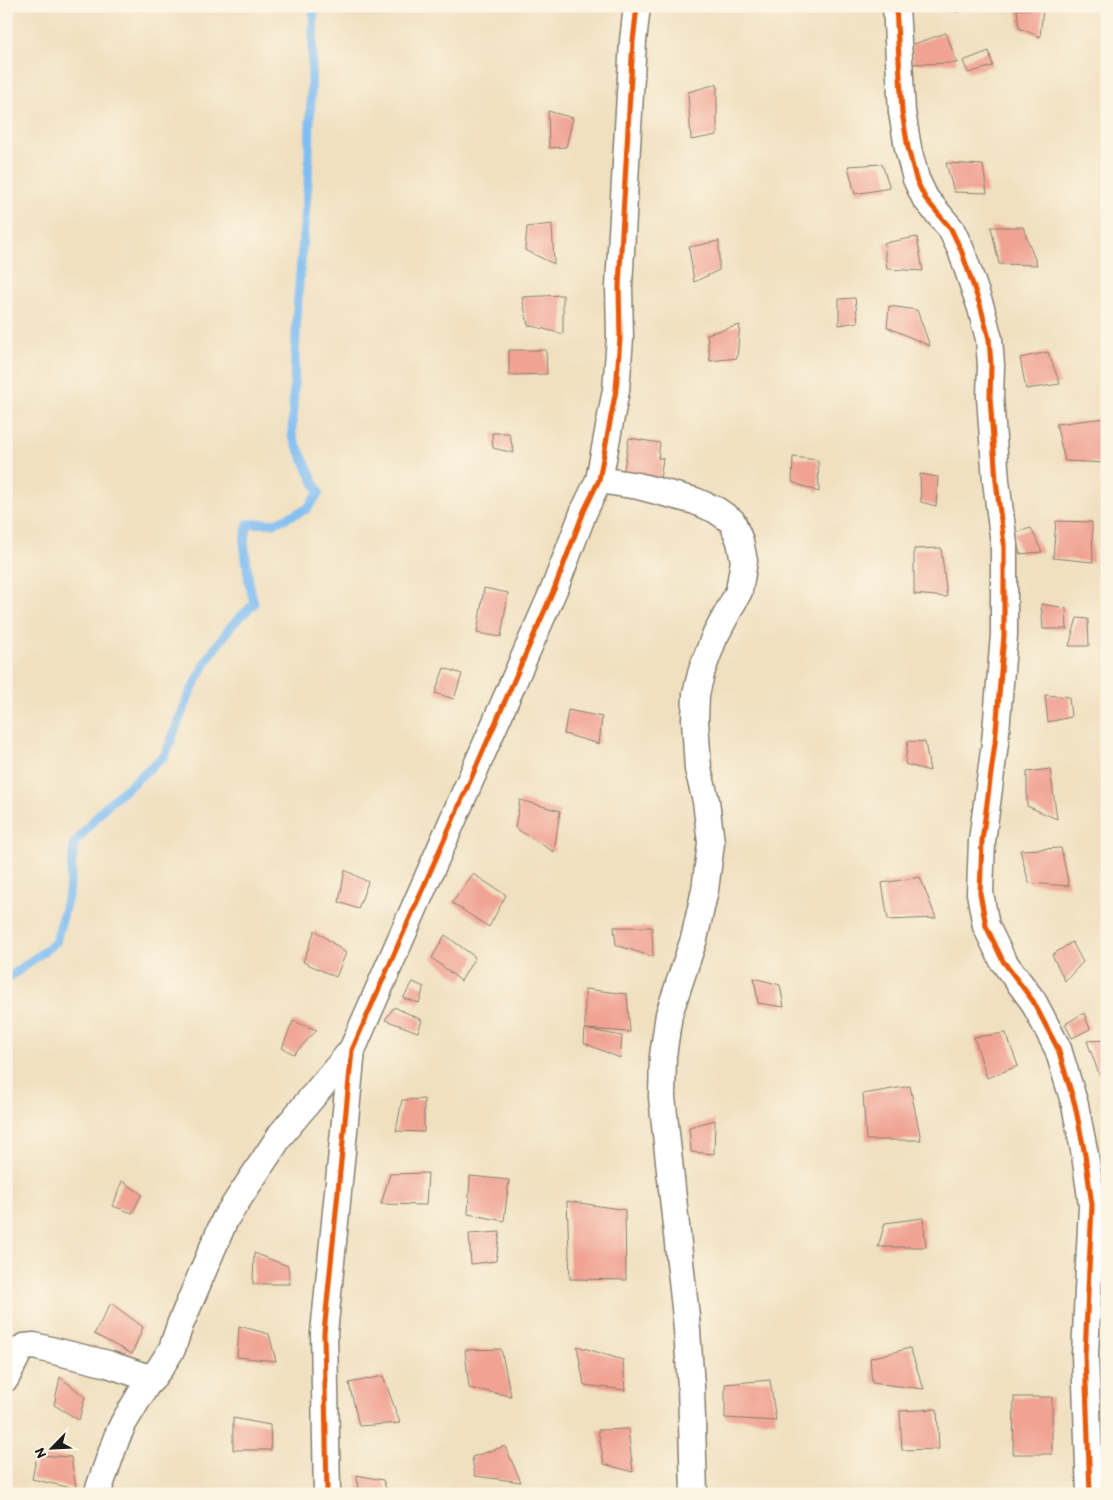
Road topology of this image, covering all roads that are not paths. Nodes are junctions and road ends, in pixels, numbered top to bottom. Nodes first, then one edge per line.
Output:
1 (638, 6) edge
2 (896, 6) edge
3 (598, 480) junction
4 (352, 1050) junction
5 (6, 1378) edge
6 (152, 1379) junction
7 (97, 1494) edge
8 (327, 1494) edge
9 (694, 1494) edge
10 (1090, 1494) edge

1 - 3 street
2 - 10 street
3 - 4 street
3 - 9 street
4 - 6 street
4 - 8 street
5 - 6 street
6 - 7 street

